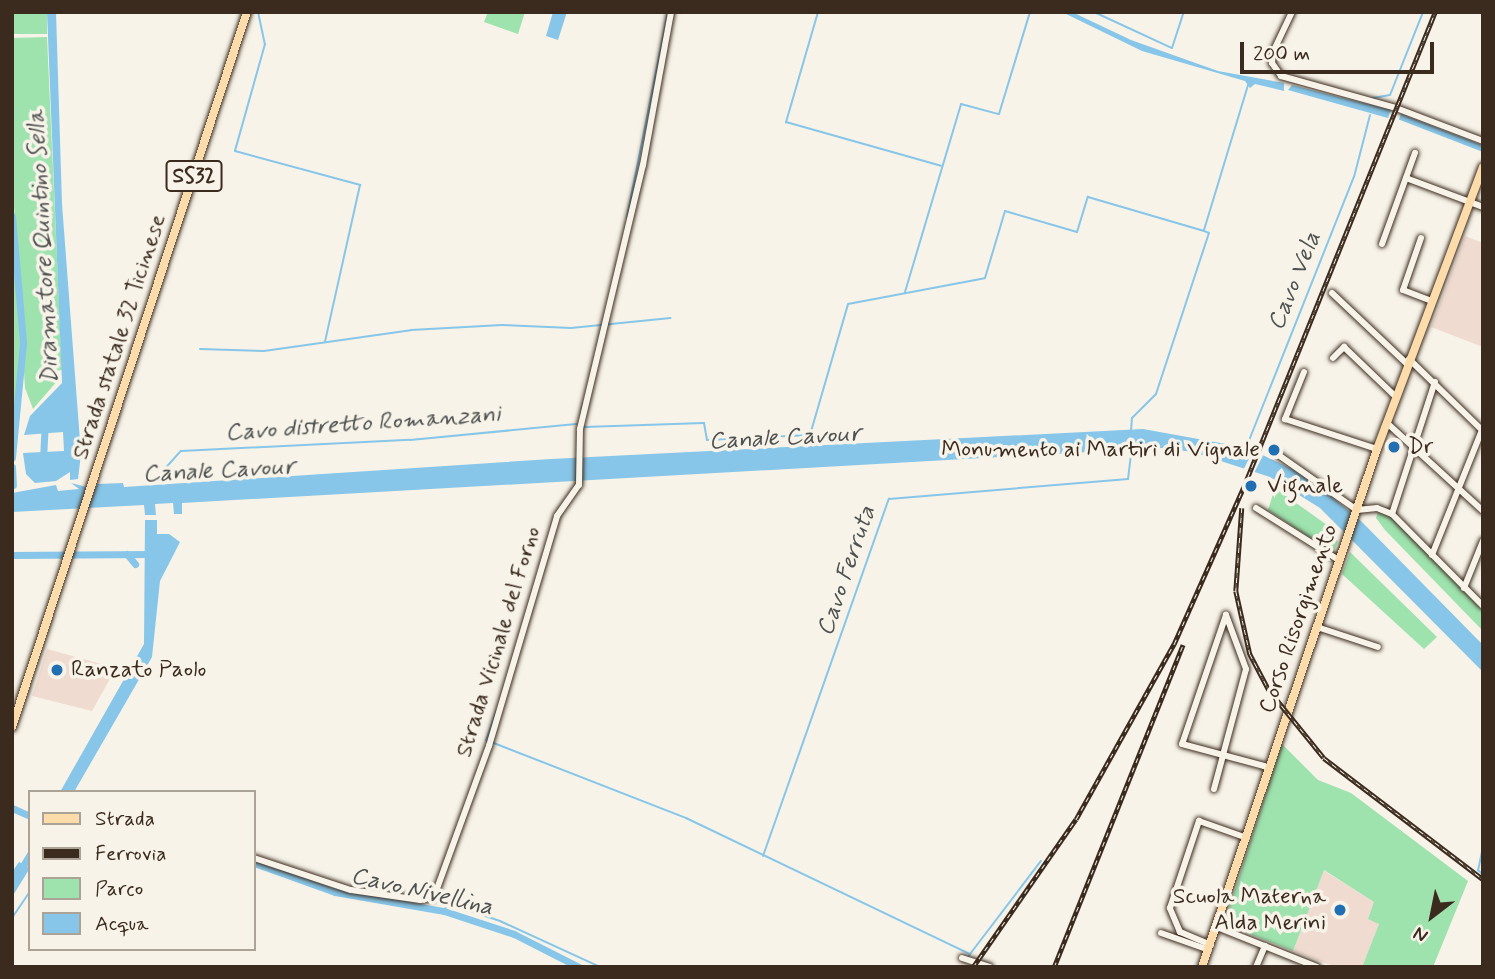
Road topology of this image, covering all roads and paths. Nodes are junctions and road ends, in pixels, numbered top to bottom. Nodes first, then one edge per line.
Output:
1 (671, 12) edge
2 (1292, 12) edge
3 (247, 14) edge
4 (1483, 141) edge
5 (1415, 153) dead end
6 (1483, 166) edge
7 (1406, 178) junction
8 (1470, 201) junction
9 (1483, 206) edge
10 (1421, 238) dead end
11 (1382, 244) dead end
12 (1332, 293) dead end
13 (1432, 301) junction
14 (1333, 358) dead end
15 (1408, 362) junction
16 (1304, 372) dead end
17 (1435, 382) junction
18 (1396, 397) junction
19 (1387, 422) junction
20 (1482, 431) edge
21 (1414, 448) junction
22 (1377, 449) junction
23 (1277, 454) dead end
24 (1458, 489) junction
25 (1256, 508) dead end
26 (1483, 511) edge
27 (1356, 512) junction
28 (1392, 514) junction
29 (1483, 541) edge
30 (1432, 555) junction
31 (1340, 561) junction
32 (1464, 588) junction
33 (1483, 606) edge
34 (1317, 627) junction
35 (1378, 647) dead end
36 (12, 727) edge
37 (1223, 755) junction
38 (1269, 768) junction
39 (1214, 789) dead end
40 (1247, 838) junction
41 (256, 859) edge
42 (1217, 927) junction
43 (1161, 933) dead end
44 (1265, 946) junction
45 (1210, 947) junction
46 (965, 958) dead end
47 (990, 967) edge
48 (1202, 967) edge
49 (1255, 967) edge
50 (1317, 967) edge

1 - 41 street, Strada Vicinale del Forno
2 - 4 street
3 - 36 main road, Strada statale 32 Ticinese / SS32
5 - 7 street
6 - 8 main road, Corso Risorgimento
7 - 8 street
7 - 11 street
8 - 9 street
8 - 13 main road, Corso Risorgimento
10 - 13 street
12 - 15 street
13 - 15 main road, Corso Risorgimento
14 - 18 street
15 - 17 street
15 - 18 main road, Corso Risorgimento
16 - 22 street
17 - 20 street
17 - 21 street
18 - 19 main road, Corso Risorgimento
19 - 21 street
19 - 22 main road, Corso Risorgimento
20 - 24 street
21 - 24 street
21 - 28 street
22 - 27 main road, Corso Risorgimento
23 - 27 street
24 - 26 street
24 - 30 street
25 - 31 street
27 - 28 street
27 - 31 main road, Corso Risorgimento
28 - 30 street
29 - 32 street
30 - 32 street
31 - 34 main road, Corso Risorgimento
32 - 33 street
34 - 35 street
34 - 38 main road, Corso Risorgimento
37 - 37 street
37 - 38 street
37 - 39 street
38 - 40 main road, Corso Risorgimento
40 - 42 main road, Corso Risorgimento
40 - 45 street
42 - 44 street
42 - 45 main road, Corso Risorgimento
43 - 45 street
44 - 49 street
44 - 50 street
45 - 48 main road, Corso Risorgimento
46 - 47 street

